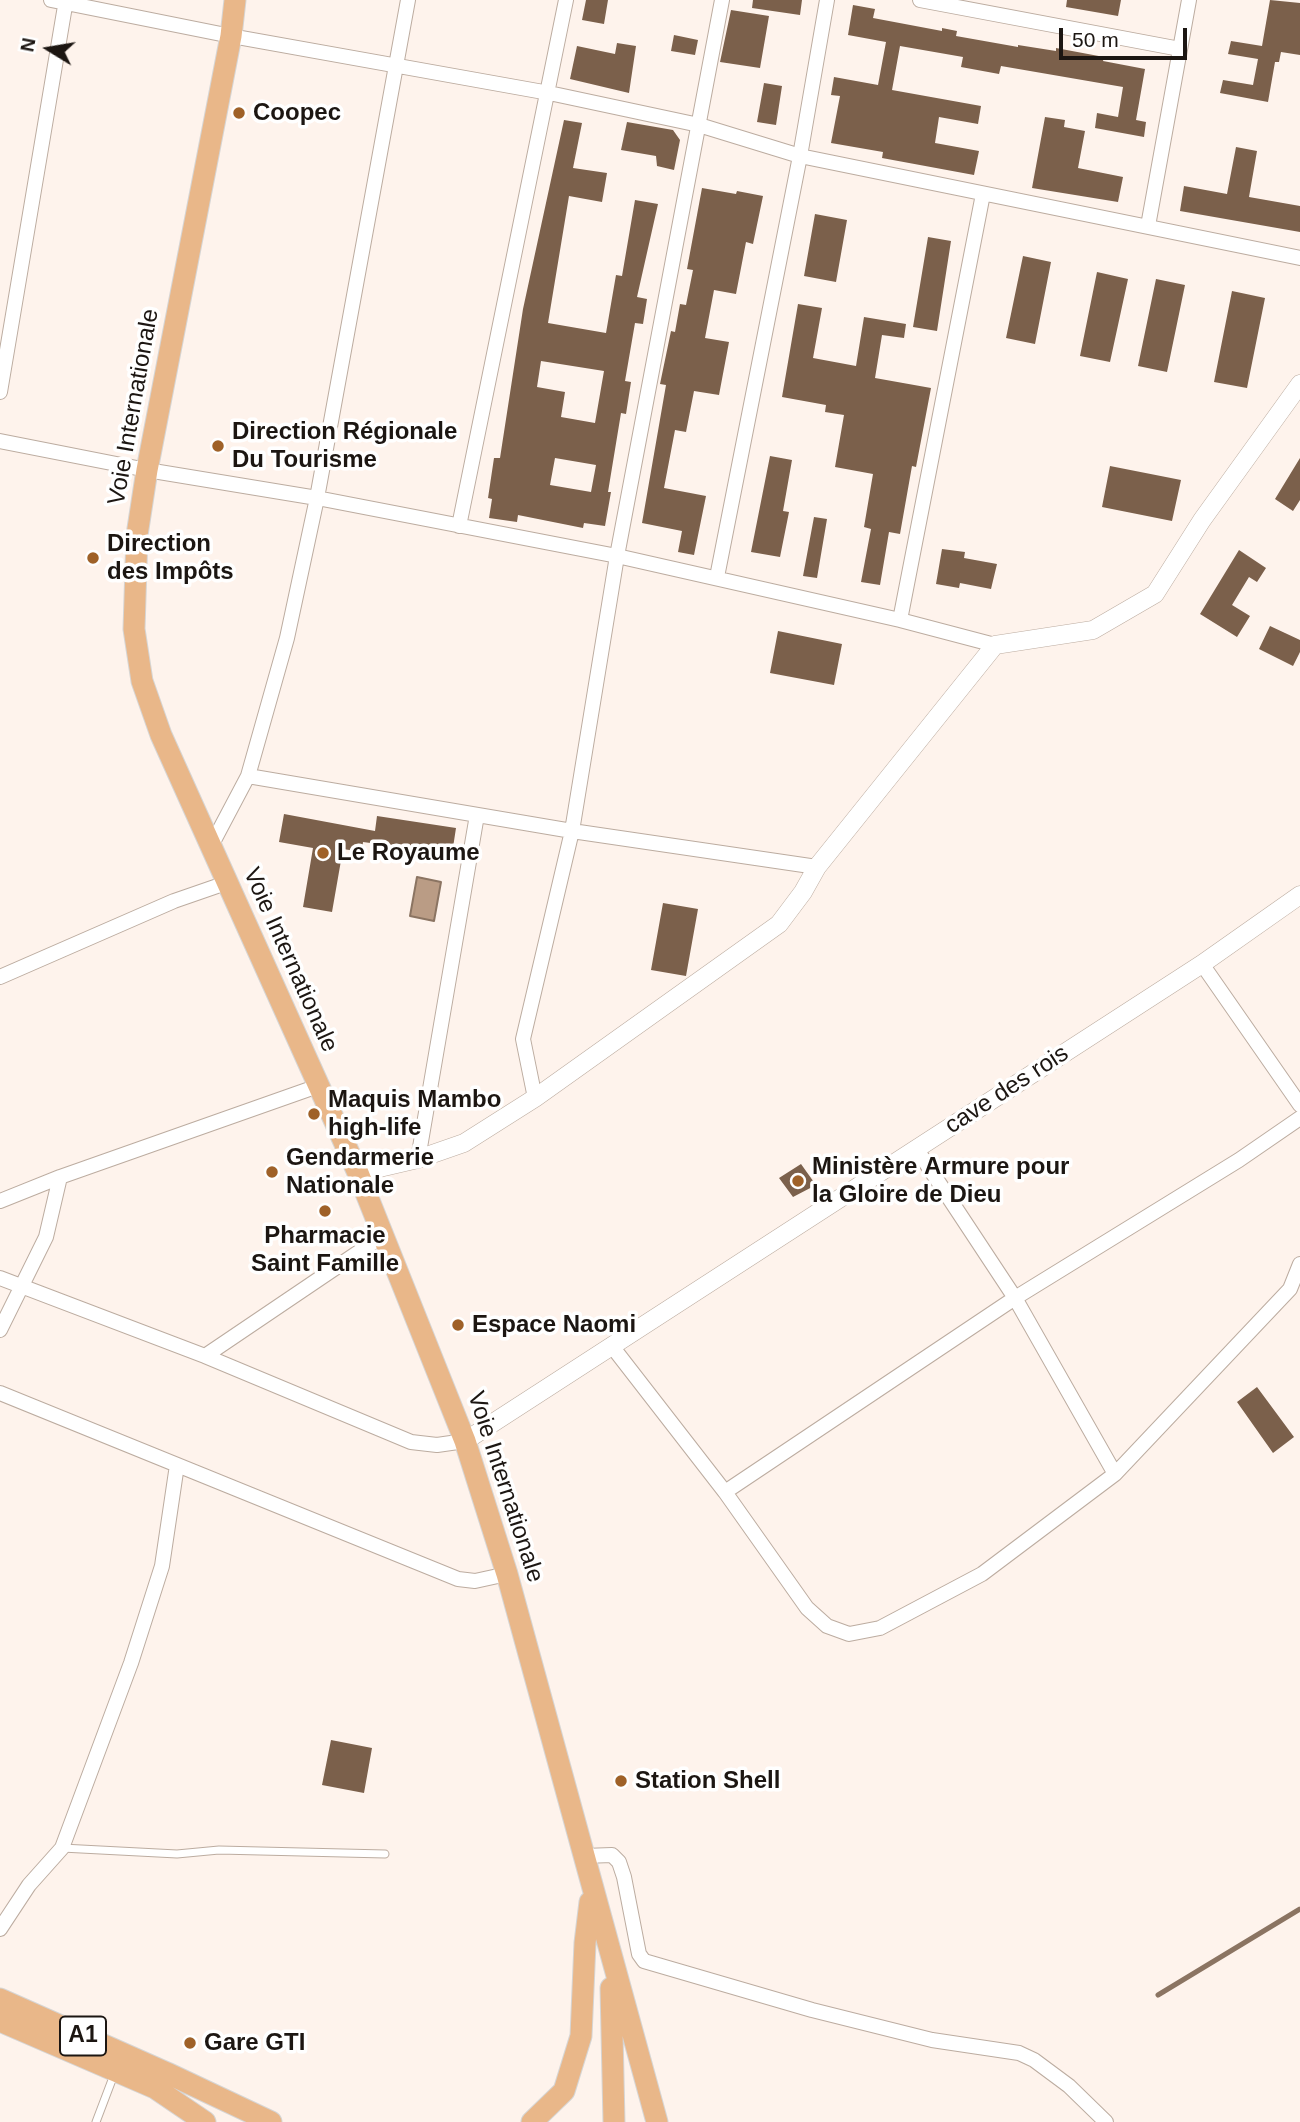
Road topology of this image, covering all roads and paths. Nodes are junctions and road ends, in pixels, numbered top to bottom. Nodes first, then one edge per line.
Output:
1 (51, 0) edge
2 (235, 0) edge
3 (408, 0) edge
4 (566, 0) edge
5 (722, 0) edge
6 (827, 0) edge
7 (920, 0) edge
8 (1189, 0) edge
9 (66, 1) edge
10 (231, 36) junction
11 (1180, 49) junction
12 (397, 64) junction
13 (549, 93) junction
14 (699, 125) junction
15 (800, 156) junction
16 (983, 194) junction
17 (1148, 226) junction
18 (1300, 258) edge
19 (1300, 384) edge
20 (0, 392) edge
21 (0, 441) edge
22 (147, 470) junction
23 (317, 498) junction
24 (459, 526) junction
25 (617, 556) junction
26 (717, 577) junction
27 (900, 620) junction
28 (995, 645) junction
29 (248, 776) junction
30 (477, 815) junction
31 (572, 831) junction
32 (211, 846) junction
33 (817, 867) junction
34 (226, 883) junction
35 (1300, 895) edge
36 (1202, 964) junction
37 (0, 977) edge
38 (318, 1086) junction
39 (535, 1098) junction
40 (1300, 1105) edge
41 (1300, 1118) edge
42 (916, 1148) junction
43 (418, 1159) junction
44 (358, 1173) junction
45 (60, 1177) junction
46 (0, 1201) edge
47 (384, 1235) junction
48 (1300, 1265) edge
49 (0, 1278) edge
50 (20, 1288) junction
51 (1015, 1298) junction
52 (0, 1330) edge
53 (611, 1345) junction
54 (205, 1356) junction
55 (0, 1393) edge
56 (465, 1441) junction
57 (177, 1465) junction
58 (1115, 1474) junction
59 (725, 1492) junction
60 (507, 1574) junction
61 (62, 1848) junction
62 (385, 1854) dead end
63 (584, 1856) junction
64 (592, 1889) junction
65 (0, 1928) edge
66 (610, 1958) junction
67 (0, 1999) edge
68 (0, 2021) edge
69 (116, 2071) junction
70 (96, 2122) edge
71 (205, 2122) edge
72 (271, 2122) edge
73 (532, 2122) edge
74 (614, 2122) edge
75 (657, 2122) edge
76 (1106, 2122) edge

1 - 9 street
2 - 10 main road, Voie Internationale
3 - 12 street
4 - 13 street
5 - 14 street
6 - 15 street
7 - 11 street
8 - 11 street
9 - 10 street
9 - 20 street
10 - 12 street
10 - 22 main road, Voie Internationale
11 - 17 street
12 - 13 street
12 - 23 street
13 - 14 street
13 - 24 street
14 - 15 street
14 - 25 street
15 - 16 street
15 - 26 street
16 - 17 street
16 - 27 street
17 - 18 street
19 - 28 street
21 - 22 street
22 - 23 street
22 - 32 main road, Voie Internationale
23 - 24 street
23 - 29 street
24 - 25 street
25 - 26 street
25 - 31 street
26 - 27 street
27 - 28 street
28 - 33 street
29 - 30 street
29 - 32 street
30 - 31 street
30 - 43 street
31 - 33 street
31 - 39 street
32 - 34 main road, Voie Internationale
33 - 39 street
34 - 37 street
34 - 38 main road, Voie Internationale
35 - 36 street, cave des rois
36 - 40 street
36 - 42 street, cave des rois
38 - 44 main road, Voie Internationale
38 - 45 street
39 - 43 street
41 - 51 street
42 - 51 street
42 - 53 street, cave des rois
43 - 44 street
44 - 47 main road, Voie Internationale
45 - 46 street
45 - 50 street
47 - 54 street
47 - 56 main road, Voie Internationale
48 - 58 street
49 - 50 street
50 - 52 street
50 - 54 street
51 - 58 street
51 - 59 street
53 - 56 street, cave des rois
53 - 59 street
54 - 56 street
55 - 57 street
56 - 60 main road, Voie Internationale
57 - 60 street
57 - 61 street
58 - 59 street
60 - 63 main road, Voie Internationale
61 - 62 lane
61 - 65 street
63 - 64 main road, Voie Internationale
63 - 76 street
64 - 66 main road, Voie Internationale
64 - 73 main road
66 - 74 main road, Voie Internationale
66 - 75 main road, Voie Internationale
67 - 72 main road, A1
68 - 69 main road, A1
69 - 70 lane
69 - 71 main road, A1

